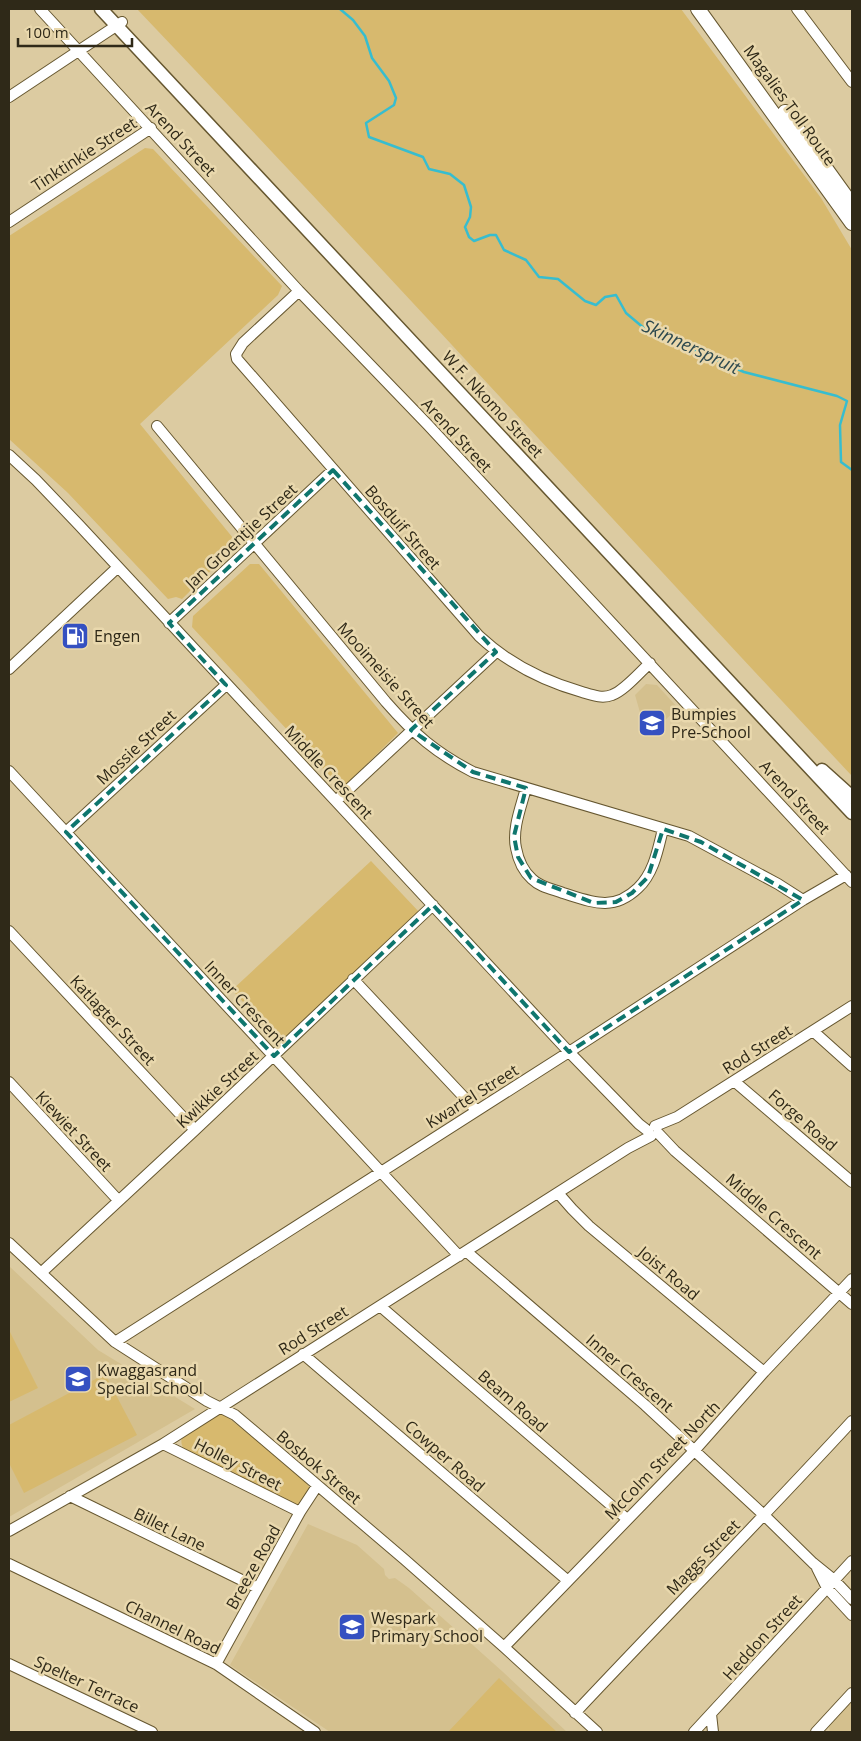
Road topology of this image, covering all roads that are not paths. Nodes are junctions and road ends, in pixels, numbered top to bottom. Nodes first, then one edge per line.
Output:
1 (40, 9) edge
2 (101, 9) edge
3 (109, 9) edge
4 (698, 9) edge
5 (709, 9) edge
6 (799, 10) edge
7 (119, 24) junction
8 (78, 52) junction
9 (849, 73) edge
10 (852, 82) edge
11 (9, 97) edge
12 (151, 128) junction
13 (852, 205) edge
14 (9, 222) edge
15 (852, 223) edge
16 (299, 292) junction
17 (157, 426) dead end
18 (9, 455) edge
19 (333, 470) junction
20 (254, 545) junction
21 (118, 568) junction
22 (169, 622) junction
23 (496, 652) junction
24 (650, 663) junction
25 (9, 669) edge
26 (226, 685) junction
27 (759, 713) junction
28 (411, 730) junction
29 (9, 771) edge
30 (526, 788) junction
31 (852, 797) edge
32 (336, 801) junction
33 (852, 813) edge
34 (664, 829) junction
35 (66, 832) junction
36 (849, 878) edge
37 (802, 900) junction
38 (433, 905) junction
39 (9, 931) edge
40 (353, 979) junction
41 (852, 1006) edge
42 (813, 1031) junction
43 (569, 1052) junction
44 (274, 1056) junction
45 (852, 1066) edge
46 (734, 1081) junction
47 (9, 1082) edge
48 (476, 1110) junction
49 (195, 1130) junction
50 (653, 1131) junction
51 (382, 1172) junction
52 (852, 1182) edge
53 (558, 1193) junction
54 (118, 1200) junction
55 (9, 1243) edge
56 (463, 1254) junction
57 (41, 1273) junction
58 (852, 1279) edge
59 (840, 1292) junction
60 (852, 1304) edge
61 (380, 1306) junction
62 (114, 1342) junction
63 (303, 1354) junction
64 (764, 1372) junction
65 (220, 1408) junction
66 (852, 1421) edge
67 (163, 1444) junction
68 (695, 1450) junction
69 (318, 1486) junction
70 (70, 1496) junction
71 (300, 1512) junction
72 (765, 1516) junction
73 (627, 1519) junction
74 (9, 1531) edge
75 (852, 1560) edge
76 (814, 1563) junction
77 (9, 1564) edge
78 (567, 1580) junction
79 (834, 1580) junction
80 (258, 1588) junction
81 (827, 1588) junction
82 (852, 1599) edge
83 (852, 1615) edge
84 (504, 1647) junction
85 (9, 1664) edge
86 (216, 1664) junction
87 (852, 1693) edge
88 (575, 1713) junction
89 (711, 1714) junction
90 (152, 1732) edge
91 (315, 1732) edge
92 (597, 1732) edge
93 (694, 1732) edge
94 (713, 1732) edge
95 (816, 1732) edge

1 - 8 street, Arend Street
2 - 7 main road, W.F. Nkomo Street
3 - 7 main road, W.F. Nkomo Street
4 - 15 highway, Magalies Toll Route
5 - 13 highway, Magalies Toll Route
6 - 9 street
7 - 8 street
7 - 27 main road, W.F. Nkomo Street
8 - 11 street
8 - 12 street, Arend Street
9 - 10 street
12 - 14 street, Tinktinkie Street
12 - 16 street, Arend Street
16 - 19 street, Bosduif Street
16 - 24 street, Arend Street
17 - 20 street, Mooimeisie Street
18 - 21 street, Middle Crescent
19 - 20 street, Jan Groentjie Street
19 - 23 street, Bosduif Street
20 - 22 street, Jan Groentjie Street
20 - 28 street, Mooimeisie Street
21 - 22 street, Middle Crescent
21 - 25 street
22 - 26 street, Middle Crescent
23 - 24 street, Bosduif Street
23 - 28 street
24 - 36 street, Arend Street
26 - 32 street, Middle Crescent
26 - 35 street, Mossie Street
27 - 31 main road, W.F. Nkomo Street
27 - 33 main road, W.F. Nkomo Street
28 - 30 street, Mooimeisie Street
28 - 32 street
29 - 35 street, Inner Crescent
30 - 34 street, Mooimeisie Street
30 - 34 street
32 - 38 street, Middle Crescent
34 - 37 street, Mooimeisie Street
35 - 44 street, Inner Crescent
36 - 37 street, Kwartel Street
37 - 43 street, Kwartel Street
38 - 40 street, Kwikkie Street
38 - 43 street, Middle Crescent
39 - 49 street, Katlagter Street
40 - 44 street, Kwikkie Street
40 - 48 street
41 - 42 street, Rod Street
42 - 45 street
42 - 46 street, Rod Street
43 - 48 street, Kwartel Street
43 - 50 street, Middle Crescent
44 - 49 street, Kwikkie Street
44 - 51 street, Inner Crescent
46 - 50 street, Rod Street
46 - 52 street, Forge Road
47 - 54 street, Kiewiet Street
48 - 51 street, Kwartel Street
49 - 54 street, Kwikkie Street
50 - 53 street, Rod Street
50 - 59 street, Middle Crescent
51 - 56 street, Inner Crescent
51 - 62 street, Kwartel Street
53 - 56 street, Rod Street
53 - 64 street, Joist Road
54 - 57 street, Kwikkie Street
55 - 57 street, Bosbok Street
56 - 61 street, Rod Street
56 - 68 street, Inner Crescent
57 - 62 street, Bosbok Street
58 - 59 street, McColm Street North
59 - 60 street, Middle Crescent
59 - 64 street, McColm Street North
61 - 63 street, Rod Street
61 - 73 street, Beam Road
62 - 65 street, Bosbok Street
63 - 65 street, Rod Street
63 - 78 street, Cowper Road
64 - 68 street, McColm Street North
65 - 67 street, Rod Street
65 - 69 street, Bosbok Street
66 - 72 street, Maggs Street
67 - 70 street, Rod Street
67 - 71 street, Holley Street
68 - 72 street, Inner Crescent
68 - 73 street, McColm Street North
69 - 71 street, Breeze Road
69 - 84 street, Bosbok Street
70 - 74 street, Rod Street
70 - 80 street, Billet Lane
71 - 80 street, Breeze Road
72 - 76 street, Inner Crescent
72 - 88 street, Maggs Street
73 - 78 street, McColm Street North
75 - 79 street, Heddon Street
76 - 79 street, Inner Crescent
76 - 81 street, Inner Crescent
77 - 86 street, Channel Road
78 - 84 street, McColm Street North
79 - 81 street, Heddon Street
79 - 82 street, Inner Crescent
80 - 86 street, Breeze Road
81 - 83 street, Inner Crescent
81 - 89 street, Heddon Street
84 - 88 street, Bosbok Street
85 - 90 street, Spelter Terrace
86 - 91 street, Channel Road
87 - 95 street
88 - 92 street, Bosbok Street
89 - 93 street, Heddon Street
89 - 94 street

